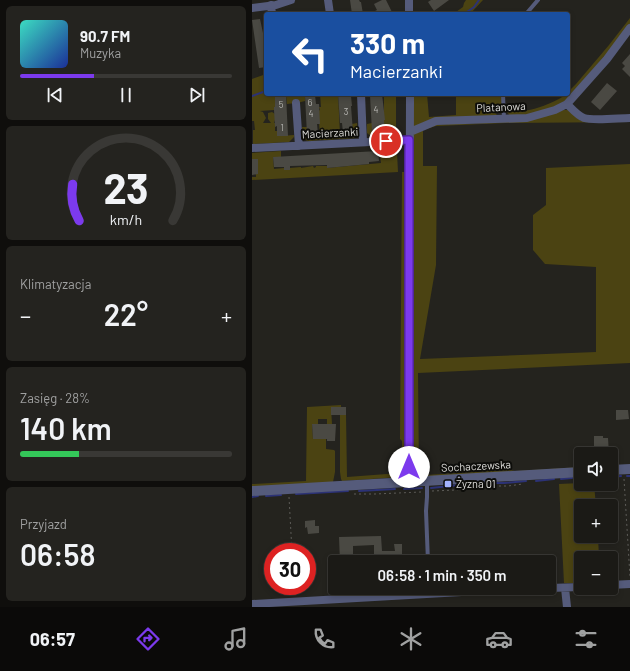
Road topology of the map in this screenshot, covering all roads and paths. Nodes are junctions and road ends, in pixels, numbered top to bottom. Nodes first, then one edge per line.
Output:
1 (291, 0) edge
2 (328, 0) edge
3 (409, 0) edge
4 (538, 0) edge
5 (271, 3) edge
6 (252, 8) edge
7 (330, 12) edge
8 (409, 12) edge
9 (528, 12) edge
10 (630, 28) edge
11 (361, 96) edge
12 (410, 96) edge
13 (503, 96) edge
14 (296, 104) dead end
15 (567, 104) junction
16 (630, 118) edge
17 (504, 119) junction
18 (410, 136) junction
19 (363, 142) junction
20 (299, 146) junction
21 (252, 148) edge
22 (627, 469) edge
23 (574, 473) edge
24 (409, 482) junction
25 (528, 484) dead end
26 (427, 486) junction
27 (495, 486) dead end
28 (474, 487) dead end
29 (252, 491) edge
30 (290, 494) junction
31 (353, 494) dead end
32 (292, 543) edge
33 (428, 555) edge
34 (630, 580) edge
35 (630, 584) edge
36 (618, 585) edge
37 (574, 587) edge
38 (556, 588) edge
39 (565, 588) junction
40 (372, 595) edge
41 (252, 604) edge
42 (567, 607) edge

1 - 5 street
2 - 7 street
3 - 8 street
4 - 9 lane
5 - 6 street
10 - 15 street, Platanowa
11 - 19 street
12 - 18 street
13 - 17 lane
14 - 20 street
15 - 16 street
15 - 17 street, Platanowa
17 - 18 street, Platanowa
18 - 19 street, Macierzanki
18 - 24 street
19 - 20 street, Macierzanki
20 - 21 street, Macierzanki
22 - 34 path
23 - 26 street, Sochaczewska
24 - 26 street, Sochaczewska
24 - 30 street, Sochaczewska
25 - 27 path
26 - 28 path
26 - 31 path
26 - 33 lane
29 - 30 street, Sochaczewska
30 - 32 path
35 - 36 street
37 - 39 street
38 - 39 street
39 - 42 street
40 - 41 street

